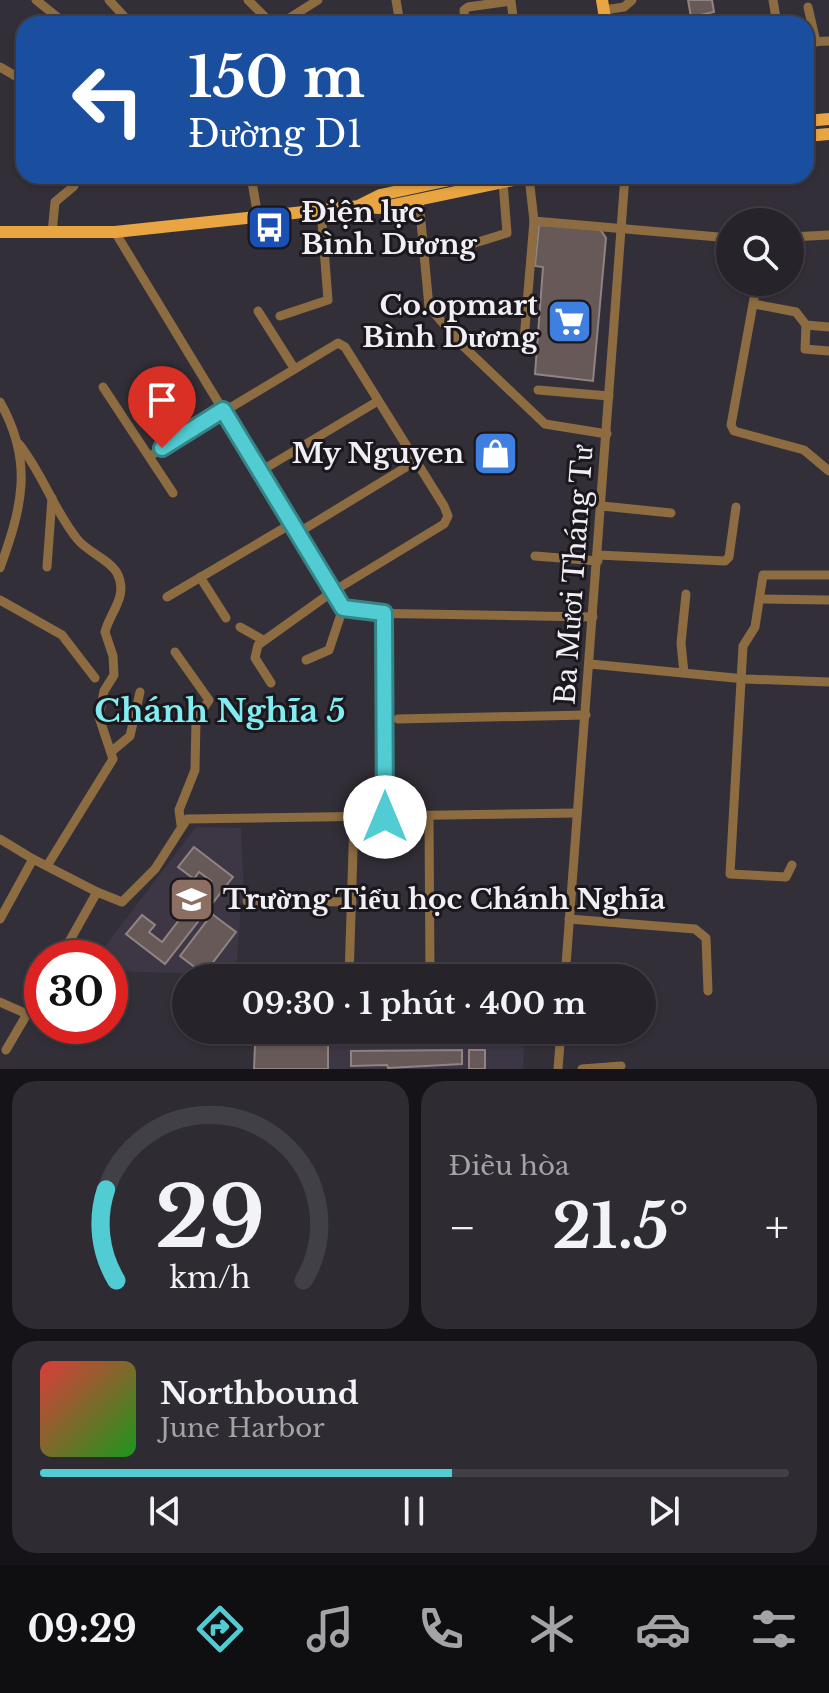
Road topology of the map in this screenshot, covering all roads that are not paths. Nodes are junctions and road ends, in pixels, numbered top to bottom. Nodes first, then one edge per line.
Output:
1 (36, 0) edge
2 (109, 0) edge
3 (248, 0) edge
4 (318, 0) edge
5 (632, 0) edge
6 (603, 5) edge
7 (808, 7) dead end
8 (56, 16) edge
9 (124, 16) edge
10 (264, 16) edge
11 (293, 16) edge
12 (464, 16) edge
13 (513, 16) edge
14 (809, 16) edge
15 (74, 184) edge
16 (252, 184) edge
17 (416, 184) edge
18 (494, 184) edge
19 (503, 184) edge
20 (531, 184) edge
21 (624, 184) edge
22 (419, 200) junction
23 (360, 206) junction
24 (321, 210) junction
25 (258, 217) junction
26 (534, 221) junction
27 (621, 227) junction
28 (0, 232) edge
29 (115, 232) junction
30 (52, 233) junction
31 (829, 235) edge
32 (804, 236) edge
33 (716, 237) edge
34 (475, 243) dead end
35 (755, 296) edge
36 (754, 304) junction
37 (258, 311) dead end
38 (280, 316) dead end
39 (806, 325) junction
40 (829, 327) edge
41 (524, 340) dead end
42 (829, 351) edge
43 (294, 368) junction
44 (103, 387) dead end
45 (538, 390) dead end
46 (609, 396) junction
47 (378, 401) junction
48 (1, 408) edge
49 (223, 410) junction
50 (607, 434) junction
51 (19, 444) junction
52 (150, 456) junction
53 (416, 461) junction
54 (829, 471) edge
55 (259, 472) junction
56 (173, 493) dead end
57 (52, 498) junction
58 (602, 506) junction
59 (736, 507) dead end
60 (671, 513) dead end
61 (291, 524) junction
62 (296, 534) junction
63 (535, 556) dead end
64 (598, 558) junction
65 (47, 567) dead end
66 (0, 568) edge
67 (829, 575) edge
68 (200, 577) junction
69 (332, 592) junction
70 (686, 594) dead end
71 (167, 597) dead end
72 (760, 599) junction
73 (0, 600) edge
74 (829, 600) edge
75 (343, 608) junction
76 (384, 613) junction
77 (593, 617) junction
78 (226, 618) dead end
79 (240, 627) dead end
80 (263, 640) junction
81 (175, 652) dead end
82 (306, 660) dead end
83 (590, 664) junction
84 (684, 673) junction
85 (95, 678) dead end
86 (739, 678) junction
87 (829, 682) edge
88 (271, 683) dead end
89 (140, 692) dead end
90 (586, 715) junction
91 (398, 719) dead end
92 (111, 752) junction
93 (577, 813) junction
94 (429, 816) junction
95 (385, 817) junction
96 (354, 818) junction
97 (181, 825) junction
98 (0, 839) edge
99 (33, 859) junction
100 (792, 865) dead end
101 (47, 866) junction
102 (97, 892) junction
103 (247, 901) dead end
104 (352, 902) junction
105 (0, 919) edge
106 (569, 919) junction
107 (70, 940) edge
108 (350, 964) edge
109 (430, 964) edge
110 (566, 964) edge
111 (708, 991) dead end
112 (0, 1002) edge
113 (24, 1013) edge
114 (24, 1019) edge
115 (560, 1044) edge
116 (6, 1050) dead end
117 (621, 1066) dead end
118 (558, 1069) edge
119 (582, 1069) edge

1 - 8 street
2 - 9 street
3 - 10 street
4 - 11 street
5 - 6 street
7 - 14 street
12 - 13 street
15 - 30 street
16 - 25 street
17 - 23 main road
18 - 22 main road
19 - 34 street
20 - 26 street
21 - 27 street, Ba Mươi Tháng Tư
22 - 23 main road
22 - 50 street
23 - 24 main road
24 - 25 main road
24 - 38 street
25 - 29 main road
26 - 27 street
26 - 41 street
27 - 33 street
27 - 46 street, Ba Mươi Tháng Tư
28 - 30 main road
29 - 30 main road
29 - 49 street
31 - 32 street
35 - 36 street
36 - 39 street
36 - 54 street
37 - 43 street
39 - 40 street
39 - 42 street
43 - 47 street
43 - 49 street
44 - 52 street
45 - 46 street
46 - 50 street, Ba Mươi Tháng Tư
47 - 53 street
47 - 55 street
48 - 51 street
49 - 52 street
49 - 55 street
50 - 58 street, Ba Mươi Tháng Tư
51 - 57 street
51 - 66 street
52 - 56 street
53 - 62 street
53 - 69 street
55 - 61 street
57 - 65 street
57 - 92 street
58 - 60 street
58 - 64 street, Ba Mươi Tháng Tư
59 - 64 street
61 - 62 street
61 - 68 street
62 - 69 street
63 - 64 street
64 - 77 street, Ba Mươi Tháng Tư
67 - 72 street
68 - 71 street
68 - 78 street
69 - 75 street
69 - 80 street
70 - 84 street
72 - 74 street
72 - 86 street
73 - 85 street
75 - 76 street
75 - 82 street
76 - 77 street
76 - 95 street
77 - 83 street, Ba Mươi Tháng Tư
79 - 80 street
80 - 88 street
81 - 97 street
83 - 84 street
83 - 90 street, Ba Mươi Tháng Tư
84 - 86 street
86 - 87 street
86 - 100 street
89 - 92 street
90 - 91 street
90 - 93 street, Ba Mươi Tháng Tư
92 - 101 street
93 - 94 street
93 - 106 street, Ba Mươi Tháng Tư
94 - 95 street
94 - 109 street
95 - 96 street
96 - 97 street
96 - 104 street
97 - 102 street
98 - 99 street
99 - 101 street
99 - 105 street
101 - 102 street
102 - 107 street
103 - 104 street
104 - 108 street
106 - 110 street, Ba Mươi Tháng Tư
106 - 111 street
112 - 113 street
114 - 116 street
115 - 118 street
117 - 119 street

